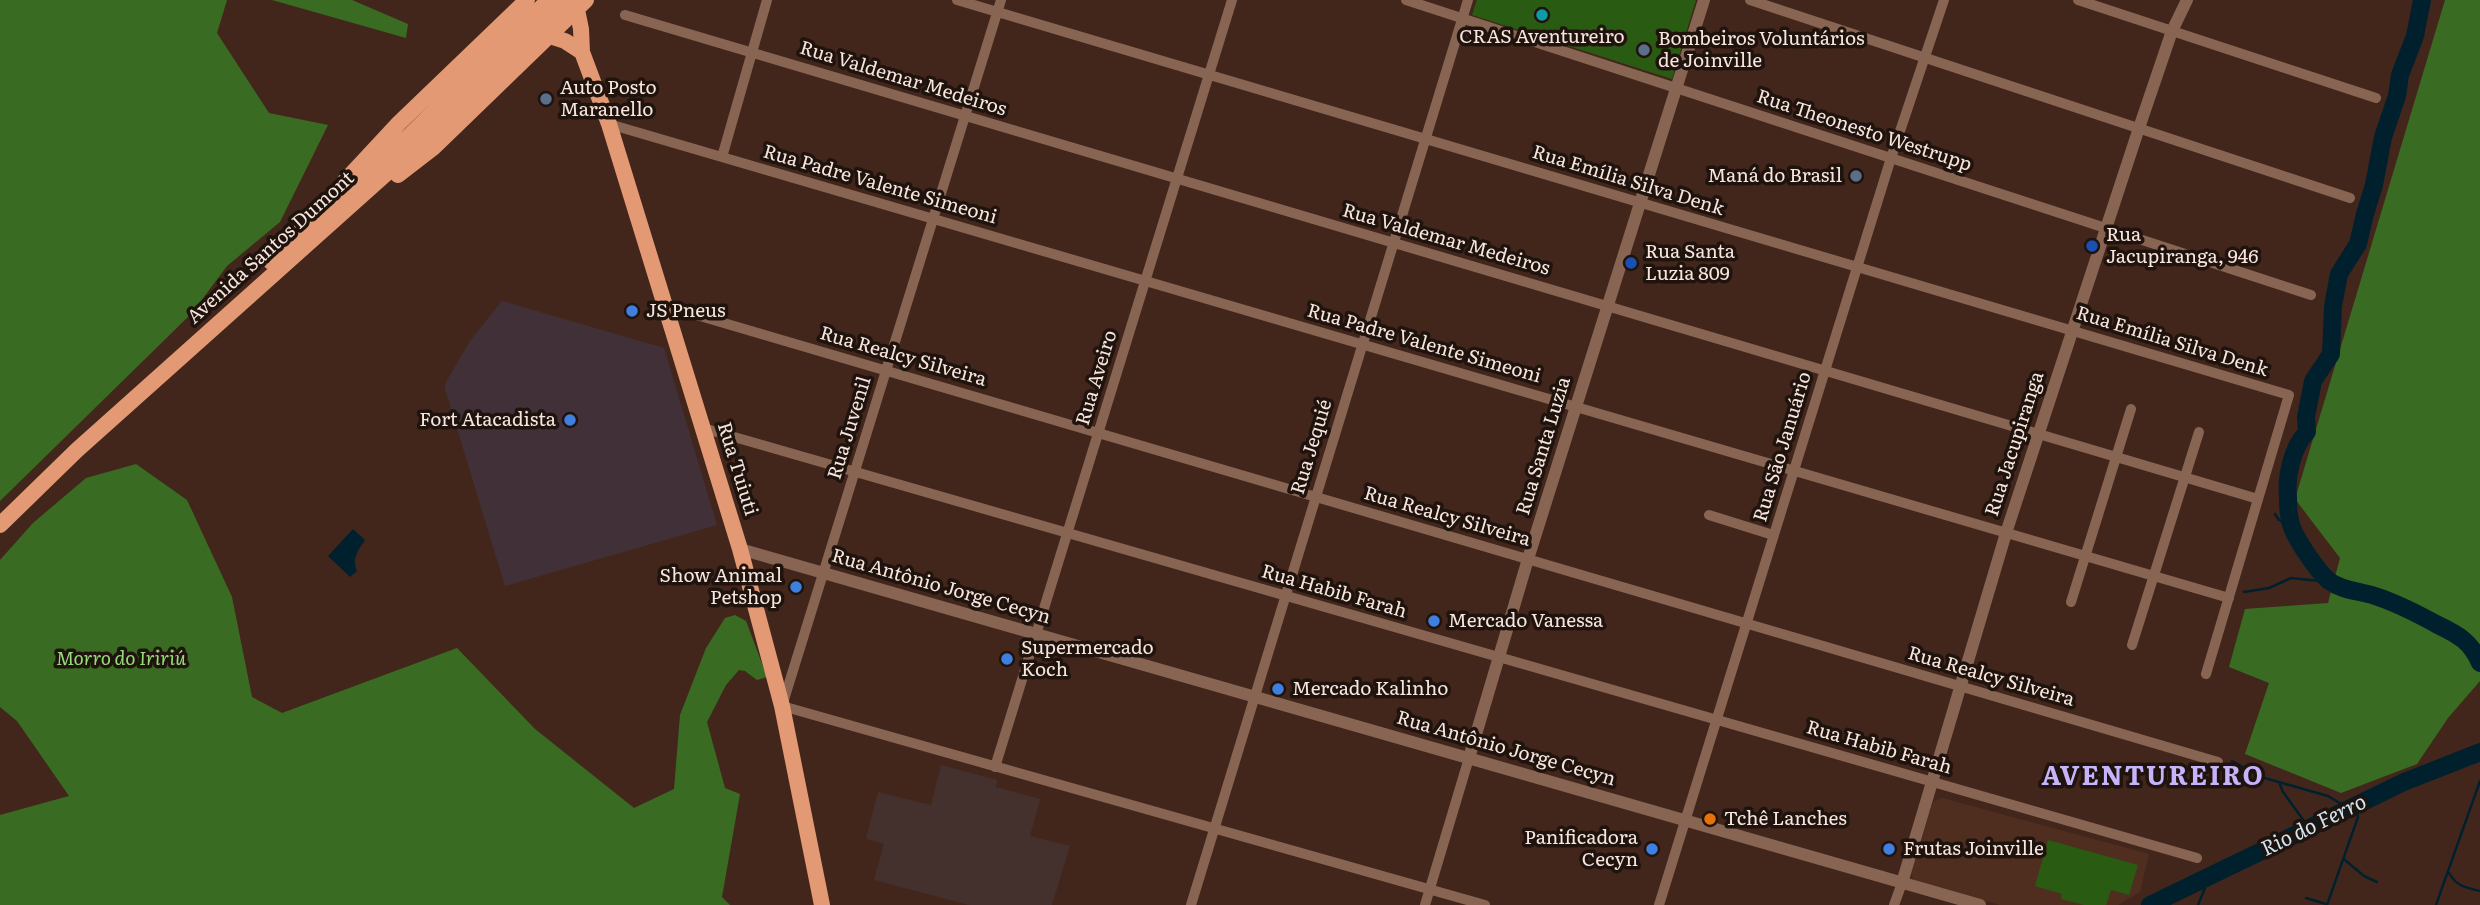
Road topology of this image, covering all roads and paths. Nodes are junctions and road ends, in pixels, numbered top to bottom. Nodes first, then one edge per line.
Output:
1 (549, 0) edge
2 (767, 0) edge
3 (957, 0) edge
4 (1002, 0) edge
5 (1232, 0) edge
6 (1406, 0) edge
7 (1468, 0) edge
8 (1704, 0) edge
9 (1750, 0) edge
10 (1944, 0) edge
11 (2078, 0) edge
12 (2187, 0) edge
13 (579, 2) edge
14 (523, 4) edge
15 (998, 12) junction
16 (625, 15) dead end
17 (1462, 18) junction
18 (2172, 31) junction
19 (550, 35) junction
20 (510, 47) junction
21 (582, 52) junction
22 (752, 53) junction
23 (1925, 58) junction
24 (1209, 75) junction
25 (1676, 88) junction
26 (2376, 98) dead end
27 (966, 116) junction
28 (609, 124) junction
29 (2139, 128) junction
30 (1425, 139) junction
31 (722, 157) junction
32 (1891, 158) junction
33 (1177, 178) junction
34 (2350, 198) dead end
35 (1640, 203) junction
36 (934, 219) junction
37 (333, 220) junction
38 (2106, 228) junction
39 (1393, 243) junction
40 (271, 262) junction
41 (1857, 267) junction
42 (1145, 281) junction
43 (2311, 295) dead end
44 (666, 306) junction
45 (1608, 306) junction
46 (2073, 331) junction
47 (1362, 344) junction
48 (887, 370) junction
49 (1825, 370) junction
50 (1576, 407) junction
51 (2131, 409) dead end
52 (703, 428) junction
53 (2199, 432) dead end
54 (1098, 433) junction
55 (2039, 434) junction
56 (2116, 457) junction
57 (1793, 471) junction
58 (855, 472) junction
59 (2185, 477) junction
60 (1315, 496) junction
61 (2258, 499) junction
62 (0, 510) edge
63 (1709, 515) dead end
64 (0, 525) edge
65 (1068, 533) junction
66 (2006, 533) junction
67 (1773, 535) junction
68 (740, 549) junction
69 (2085, 556) junction
70 (1528, 559) junction
71 (824, 573) junction
72 (2153, 576) junction
73 (1285, 596) junction
74 (2228, 598) junction
75 (2071, 602) dead end
76 (1746, 623) junction
77 (1036, 634) junction
78 (2132, 645) dead end
79 (1500, 657) junction
80 (2206, 674) dead end
81 (1960, 686) junction
82 (1254, 696) junction
83 (782, 706) junction
84 (1716, 720) junction
85 (1469, 758) junction
86 (2218, 762) dead end
87 (995, 767) junction
88 (1931, 782) junction
89 (1684, 820) junction
90 (1213, 828) junction
91 (2197, 858) dead end
92 (1902, 883) junction
93 (1430, 889) junction
94 (822, 905) edge
95 (1191, 905) edge
96 (1425, 905) edge
97 (1485, 905) edge
98 (1658, 905) edge
99 (1894, 905) edge
100 (1980, 905) edge

1 - 20 main road, Avenida Santos Dumont, bridge
2 - 22 street
3 - 15 street, Rua Emília Silva Denk
4 - 15 street, Rua Juvenil
5 - 24 street, Rua Aveiro
6 - 17 street, Rua Theonesto Westrupp
7 - 17 street, Rua Jequié
8 - 25 street, Rua Santa Luzia
9 - 23 street
10 - 23 street, Rua São Januário
11 - 18 street
12 - 18 street, Rua Jacupiranga
13 - 19 main road
13 - 20 main road, Avenida Santos Dumont, bridge
13 - 21 main road, Rua Tuiuti
14 - 19 main road
14 - 40 main road
15 - 24 street, Rua Emília Silva Denk
15 - 27 street, Rua Juvenil
16 - 22 street, Rua Valdemar Medeiros
17 - 25 street, Rua Theonesto Westrupp
17 - 30 street, Rua Jequié
18 - 26 street
18 - 29 street, Rua Jacupiranga
19 - 21 main road
19 - 37 main road
20 - 37 main road, Avenida Santos Dumont
20 - 40 main road, Avenida Santos Dumont
21 - 28 main road, Rua Tuiuti
22 - 27 street, Rua Valdemar Medeiros
22 - 31 street
23 - 29 street
23 - 32 street, Rua São Januário
24 - 30 street, Rua Emília Silva Denk
24 - 33 street, Rua Aveiro
25 - 32 street, Rua Theonesto Westrupp
25 - 35 street, Rua Santa Luzia
27 - 33 street, Rua Valdemar Medeiros
27 - 36 street, Rua Juvenil
28 - 31 street, Rua Padre Valente Simeoni
28 - 44 main road, Rua Tuiuti
29 - 34 street
29 - 38 street, Rua Jacupiranga
30 - 35 street, Rua Emília Silva Denk
30 - 39 street, Rua Jequié
31 - 36 street, Rua Padre Valente Simeoni
32 - 38 street, Rua Theonesto Westrupp
32 - 41 street, Rua São Januário
33 - 39 street, Rua Valdemar Medeiros
33 - 42 street, Rua Aveiro
35 - 41 street, Rua Emília Silva Denk
35 - 45 street, Rua Santa Luzia
36 - 42 street, Rua Padre Valente Simeoni
36 - 48 street, Rua Juvenil
37 - 64 main road, Avenida Santos Dumont
38 - 43 street, Rua Theonesto Westrupp
38 - 46 street, Rua Jacupiranga
39 - 45 street, Rua Valdemar Medeiros
39 - 47 street, Rua Jequié
40 - 62 main road, Avenida Santos Dumont
41 - 46 street, Rua Emília Silva Denk
41 - 49 street, Rua São Januário
42 - 47 street, Rua Padre Valente Simeoni
42 - 54 street, Rua Aveiro
44 - 48 street, Rua Realcy Silveira
44 - 52 main road, Rua Tuiuti
45 - 49 street, Rua Valdemar Medeiros
45 - 50 street, Rua Santa Luzia
46 - 55 street, Rua Jacupiranga
46 - 61 street, Rua Emília Silva Denk
47 - 50 street, Rua Padre Valente Simeoni
47 - 60 street, Rua Jequié
48 - 54 street, Rua Realcy Silveira
48 - 58 street, Rua Juvenil
49 - 55 street, Rua Valdemar Medeiros
49 - 57 street, Rua São Januário
50 - 57 street, Rua Padre Valente Simeoni
50 - 70 street, Rua Santa Luzia
51 - 56 street
52 - 58 street, Rua Habib Farah
52 - 68 main road, Rua Tuiuti
53 - 59 street
54 - 60 street, Rua Realcy Silveira
54 - 65 street, Rua Aveiro
55 - 56 street, Rua Valdemar Medeiros
55 - 66 street, Rua Jacupiranga
56 - 59 street, Rua Valdemar Medeiros
56 - 69 street
57 - 66 street, Rua Padre Valente Simeoni
57 - 67 street, Rua São Januário
58 - 65 street, Rua Habib Farah
58 - 71 street, Rua Juvenil
59 - 61 street, Rua Valdemar Medeiros
59 - 72 street
60 - 70 street, Rua Realcy Silveira
60 - 73 street, Rua Jequié
61 - 74 street
63 - 67 street
65 - 73 street, Rua Habib Farah
65 - 77 street, Rua Aveiro
66 - 69 street, Rua Padre Valente Simeoni
66 - 81 street, Rua Jacupiranga
67 - 76 street, Rua São Januário
68 - 71 street, Rua Antônio Jorge Cecyn
68 - 83 main road, Rua Tuiuti
69 - 72 street, Rua Padre Valente Simeoni
69 - 75 street
70 - 76 street, Rua Realcy Silveira
70 - 79 street, Rua Santa Luzia
71 - 77 street, Rua Antônio Jorge Cecyn
71 - 83 street, Rua Juvenil
72 - 74 street, Rua Padre Valente Simeoni
72 - 78 street
73 - 79 street, Rua Habib Farah
73 - 82 street, Rua Jequié
74 - 80 street
76 - 81 street, Rua Realcy Silveira
76 - 84 street, Rua São Januário
77 - 82 street, Rua Antônio Jorge Cecyn
77 - 87 street, Rua Aveiro
79 - 84 street, Rua Habib Farah
79 - 85 street, Rua Santa Luzia
81 - 86 street, Rua Realcy Silveira
81 - 88 street, Rua Jacupiranga
82 - 85 street, Rua Antônio Jorge Cecyn
82 - 90 street, Rua Jequié
83 - 87 street
83 - 94 main road, Rua Tuiuti
84 - 88 street, Rua Habib Farah
84 - 89 street, Rua São Januário
85 - 89 street, Rua Antônio Jorge Cecyn
85 - 93 street, Rua Santa Luzia
87 - 90 street
88 - 91 street, Rua Habib Farah
88 - 92 street, Rua Jacupiranga
89 - 92 street, Rua Antônio Jorge Cecyn
89 - 98 street, Rua São Januário
90 - 93 street
90 - 95 street, Rua Jequié
92 - 99 street, Rua Jacupiranga
92 - 100 street, Rua Antônio Jorge Cecyn
93 - 96 street, Rua Santa Luzia
93 - 97 street

